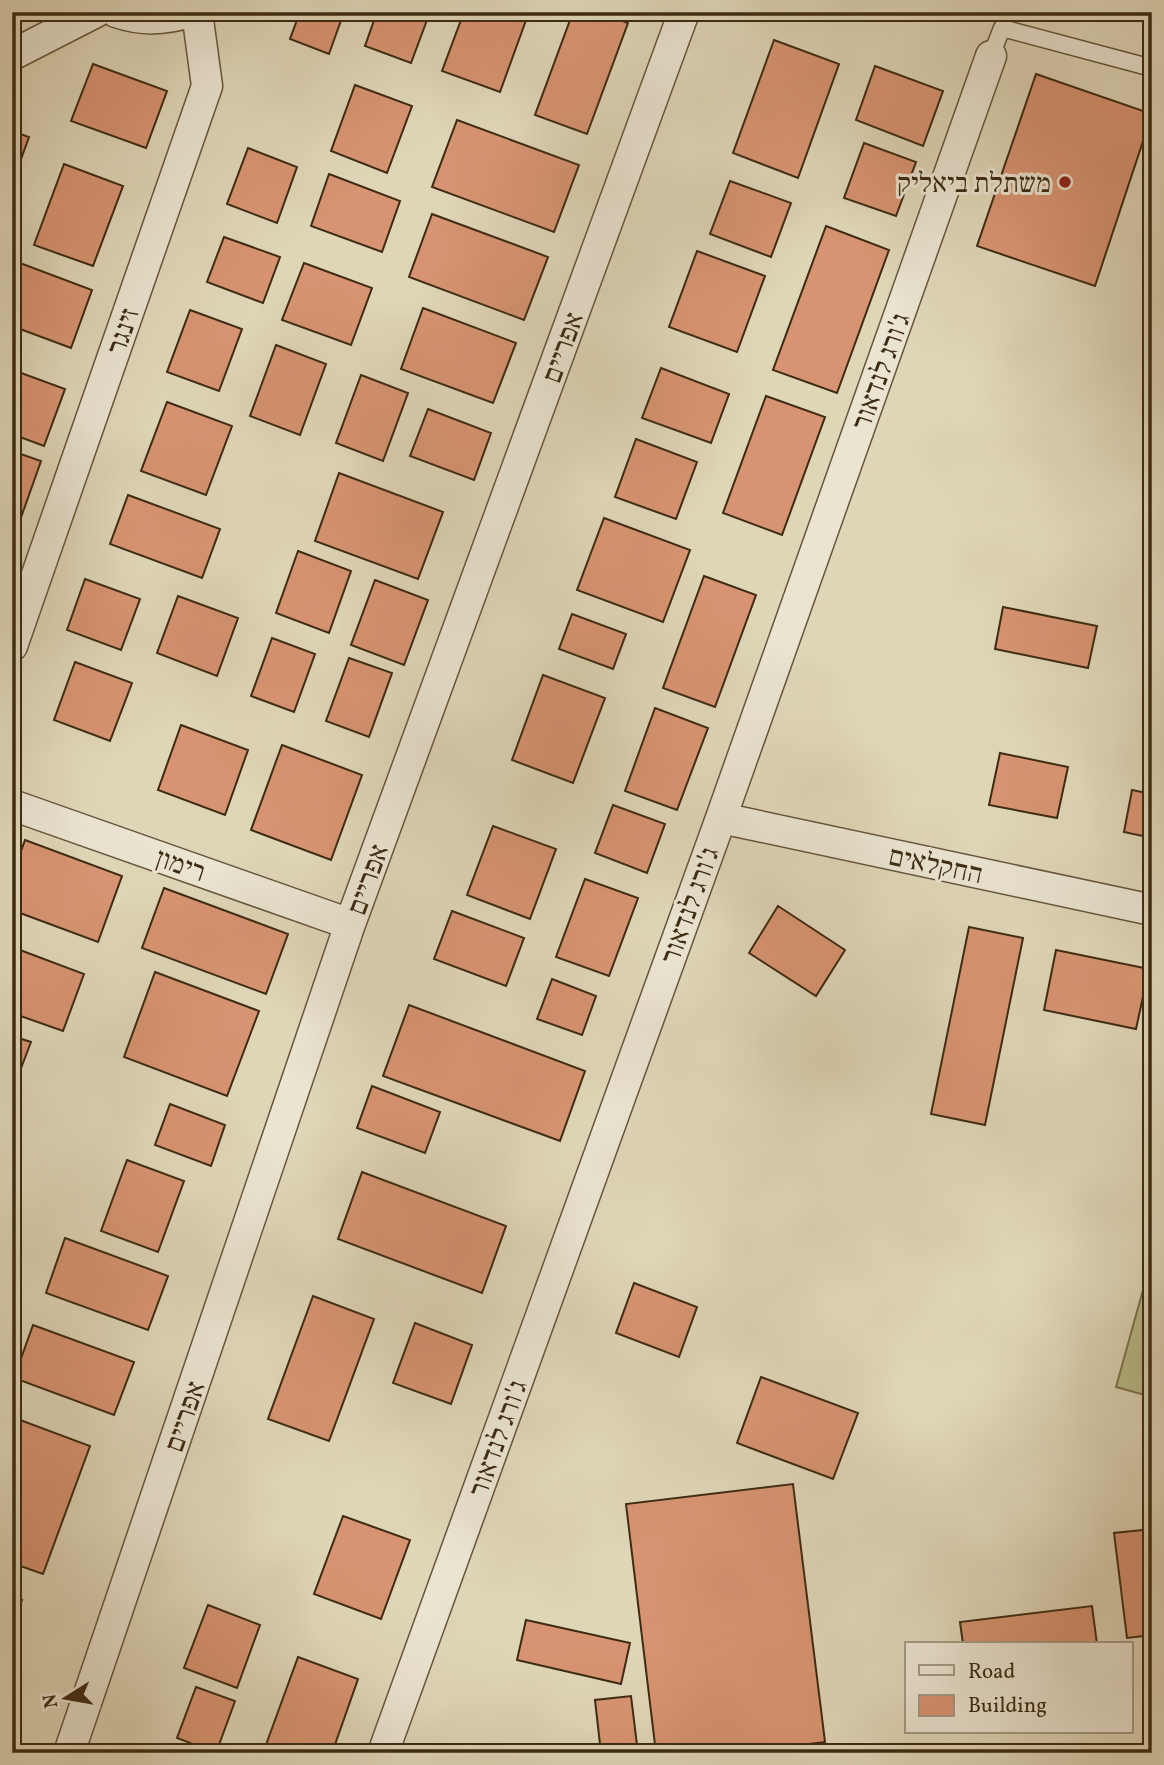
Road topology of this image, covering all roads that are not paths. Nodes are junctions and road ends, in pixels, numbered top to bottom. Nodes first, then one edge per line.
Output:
1 (96, 12) edge
2 (116, 12) edge
3 (190, 12) edge
4 (197, 12) edge
5 (684, 12) edge
6 (12, 55) edge
7 (991, 56) joint
8 (1152, 68) edge
9 (12, 646) edge
10 (12, 805) edge
11 (721, 818) junction
12 (1152, 909) edge
13 (351, 924) junction
14 (69, 1753) edge
15 (383, 1753) edge

1 - 6 street
2 - 3 street
4 - 9 street, זינגר
5 - 13 street, אפריים
7 - 8 lane
7 - 11 street, ג'ורג לנדאור
10 - 13 street, רימון
11 - 12 street, החקלאים
11 - 15 street, ג'ורג לנדאור
13 - 14 street, אפריים

